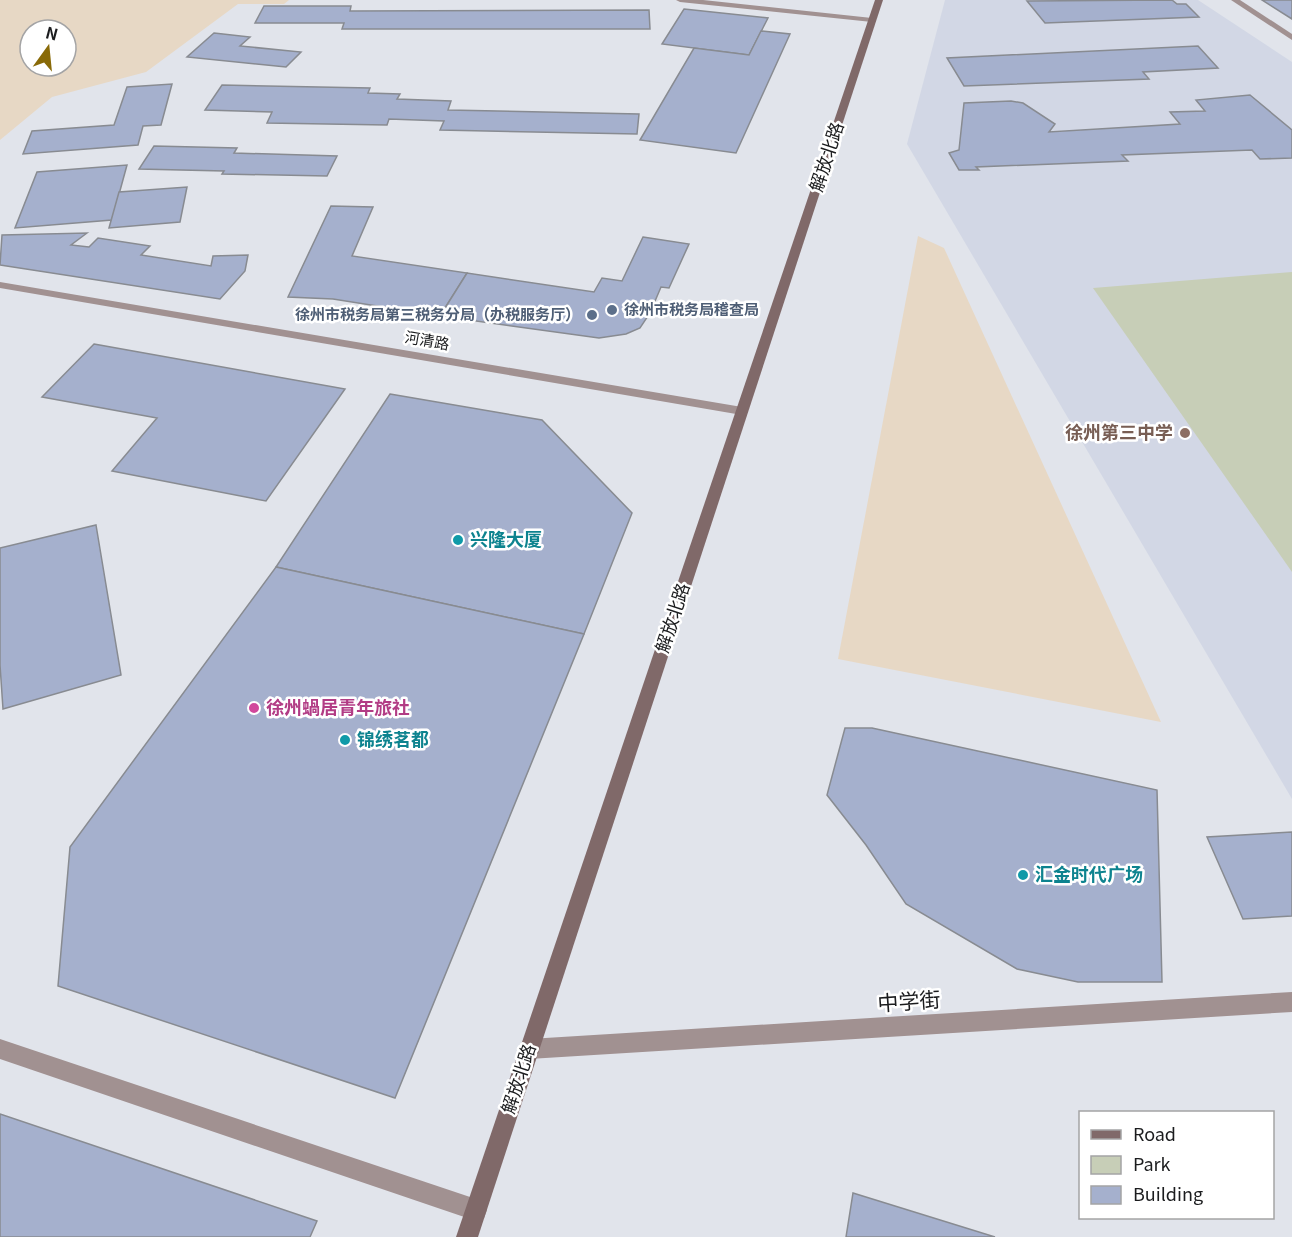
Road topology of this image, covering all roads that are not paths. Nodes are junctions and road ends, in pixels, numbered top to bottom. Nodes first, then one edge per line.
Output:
1 (680, 0) edge
2 (879, 0) edge
3 (1235, 0) edge
4 (872, 20) junction
5 (1292, 38) edge
6 (0, 285) edge
7 (742, 411) junction
8 (1292, 1002) edge
9 (0, 1049) edge
10 (529, 1049) junction
11 (476, 1210) junction
12 (467, 1237) edge

1 - 4 street
2 - 4 main road, 解放北路
3 - 5 street
4 - 7 main road, 解放北路
6 - 7 street, 河清路
7 - 10 main road, 解放北路
8 - 10 street, 中学街
9 - 11 street
10 - 11 main road, 解放北路
11 - 12 main road, 解放北路

